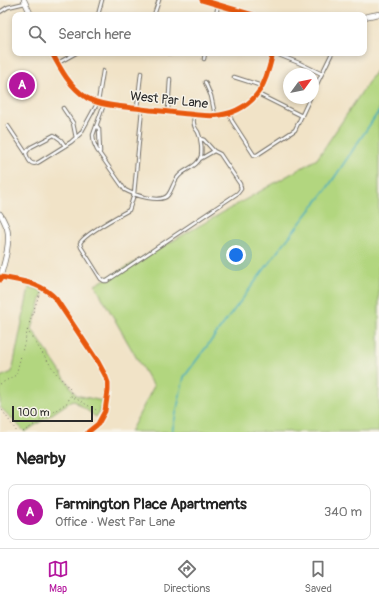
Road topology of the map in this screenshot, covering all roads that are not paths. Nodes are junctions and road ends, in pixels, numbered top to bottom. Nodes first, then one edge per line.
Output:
1 (102, 0) edge
2 (159, 0) edge
3 (202, 0) edge
4 (25, 2) edge
5 (219, 5) junction
6 (0, 12) edge
7 (30, 12) edge
8 (99, 12) edge
9 (155, 12) edge
10 (217, 12) edge
11 (243, 12) edge
12 (379, 14) edge
13 (367, 16) edge
14 (54, 56) edge
15 (71, 56) edge
16 (204, 56) edge
17 (273, 56) edge
18 (281, 56) edge
19 (331, 56) edge
20 (204, 59) dead end
21 (58, 64) junction
22 (103, 71) dead end
23 (141, 73) dead end
24 (322, 74) junction
25 (234, 76) dead end
26 (170, 79) dead end
27 (319, 80) edge
28 (205, 82) dead end
29 (262, 86) junction
30 (258, 93) junction
31 (98, 102) junction
32 (105, 104) junction
33 (307, 104) edge
34 (63, 108) dead end
35 (139, 108) junction
36 (168, 112) junction
37 (229, 113) junction
38 (194, 114) junction
39 (215, 116) junction
40 (302, 116) junction
41 (97, 125) junction
42 (8, 126) dead end
43 (76, 138) junction
44 (201, 139) junction
45 (65, 146) junction
46 (214, 151) junction
47 (26, 153) junction
48 (100, 153) junction
49 (200, 159) junction
50 (134, 194) junction
51 (0, 214) edge
52 (0, 278) edge
53 (90, 431) edge

1 - 8 lane
2 - 9 lane
3 - 5 street
4 - 6 lane
4 - 7 street
5 - 10 lane
5 - 11 street
12 - 13 street
14 - 21 street, West Par Lane
15 - 21 lane
16 - 20 lane
17 - 29 street, West Par Lane
18 - 24 lane
19 - 24 lane
21 - 31 street, West Par Lane
22 - 31 lane
23 - 35 lane
24 - 27 lane
25 - 29 lane
26 - 36 lane
28 - 39 lane
29 - 30 street, West Par Lane
30 - 37 street, West Par Lane
30 - 40 lane
31 - 32 street, West Par Lane
31 - 43 lane
32 - 35 street, West Par Lane
32 - 41 lane
33 - 40 lane
34 - 43 lane
35 - 36 street, West Par Lane
35 - 50 lane
36 - 38 street, West Par Lane
37 - 39 street, West Par Lane
37 - 40 lane
38 - 39 street, West Par Lane
38 - 44 lane
41 - 48 lane
41 - 48 lane
42 - 47 lane
43 - 45 lane
44 - 46 lane
44 - 49 lane
45 - 47 lane
45 - 47 lane
46 - 49 lane
46 - 50 lane
48 - 50 lane
49 - 50 lane
51 - 52 street
52 - 53 street

